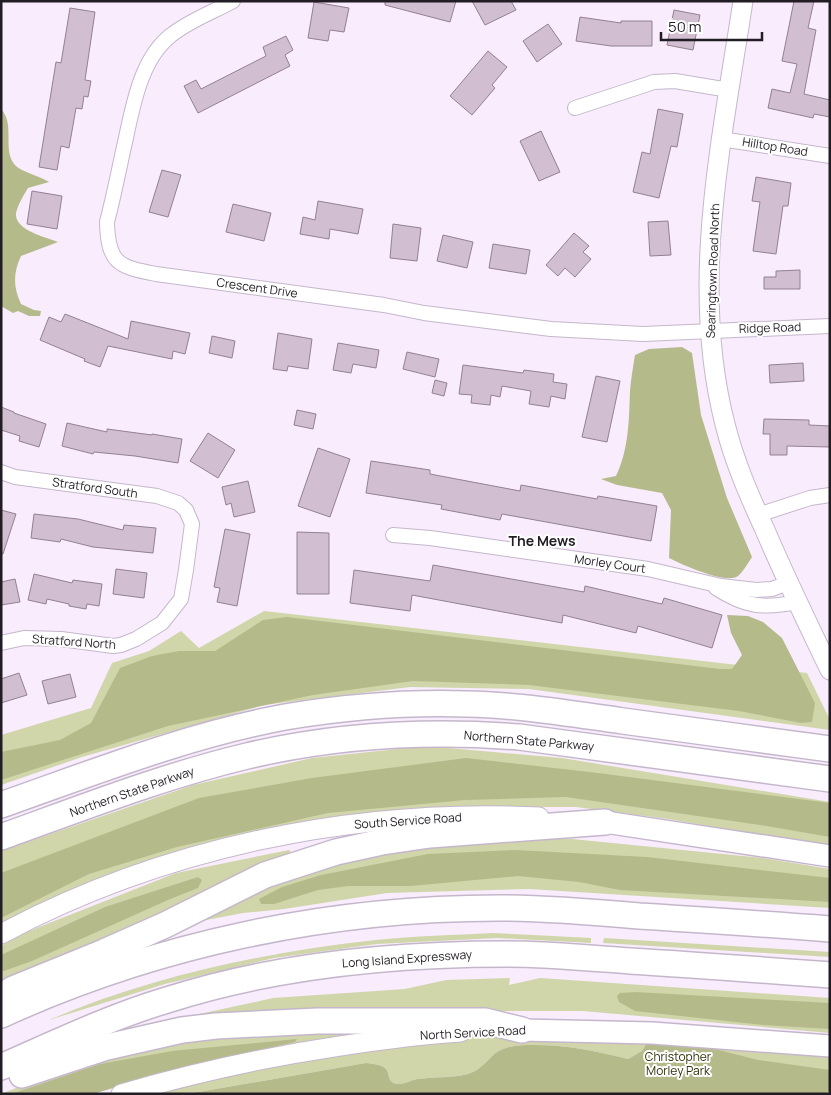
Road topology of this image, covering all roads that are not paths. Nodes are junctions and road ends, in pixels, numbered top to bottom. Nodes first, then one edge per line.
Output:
1 (233, 1) edge
2 (743, 1) edge
3 (729, 90) junction
4 (575, 108) dead end
5 (721, 139) junction
6 (830, 156) edge
7 (830, 326) edge
8 (710, 331) junction
9 (1, 472) edge
10 (830, 495) edge
11 (186, 510) joint
12 (758, 514) junction
13 (393, 535) dead end
14 (788, 582) junction
15 (706, 583) junction
16 (797, 602) junction
17 (1, 643) edge
18 (830, 670) edge
19 (830, 749) edge
20 (826, 779) edge
21 (1, 805) edge
22 (605, 822) junction
23 (1, 837) edge
24 (830, 856) edge
25 (830, 929) edge
26 (1, 934) edge
27 (830, 974) edge
28 (1, 997) edge
29 (1, 1015) edge
30 (522, 1030) junction
31 (830, 1046) edge
32 (1, 1067) edge
33 (1, 1083) edge
34 (121, 1094) edge

1 - 8 street, Crescent Drive
2 - 3 main road, Searingtown Road North
3 - 4 street
3 - 5 main road, Searingtown Road North
5 - 6 street, Hilltop Road
5 - 8 main road, Searingtown Road North
7 - 8 street, Ridge Road
8 - 12 main road, Searingtown Road North
9 - 11 street, Stratford South
10 - 12 street
11 - 17 street, Stratford North
12 - 14 main road, Searingtown Road North
13 - 15 street, Morley Court
14 - 15 street, Morley Court
14 - 16 main road, Searingtown Road North
15 - 16 street, Morley Court
16 - 18 main road, Searingtown Road North
19 - 21 highway
20 - 23 highway, Northern State Parkway
22 - 24 main road, South Service Road
22 - 26 main road, South Service Road
22 - 28 highway
25 - 29 highway
27 - 32 highway, Long Island Expressway
30 - 31 main road, North Service Road
30 - 33 highway
30 - 34 main road, North Service Road

